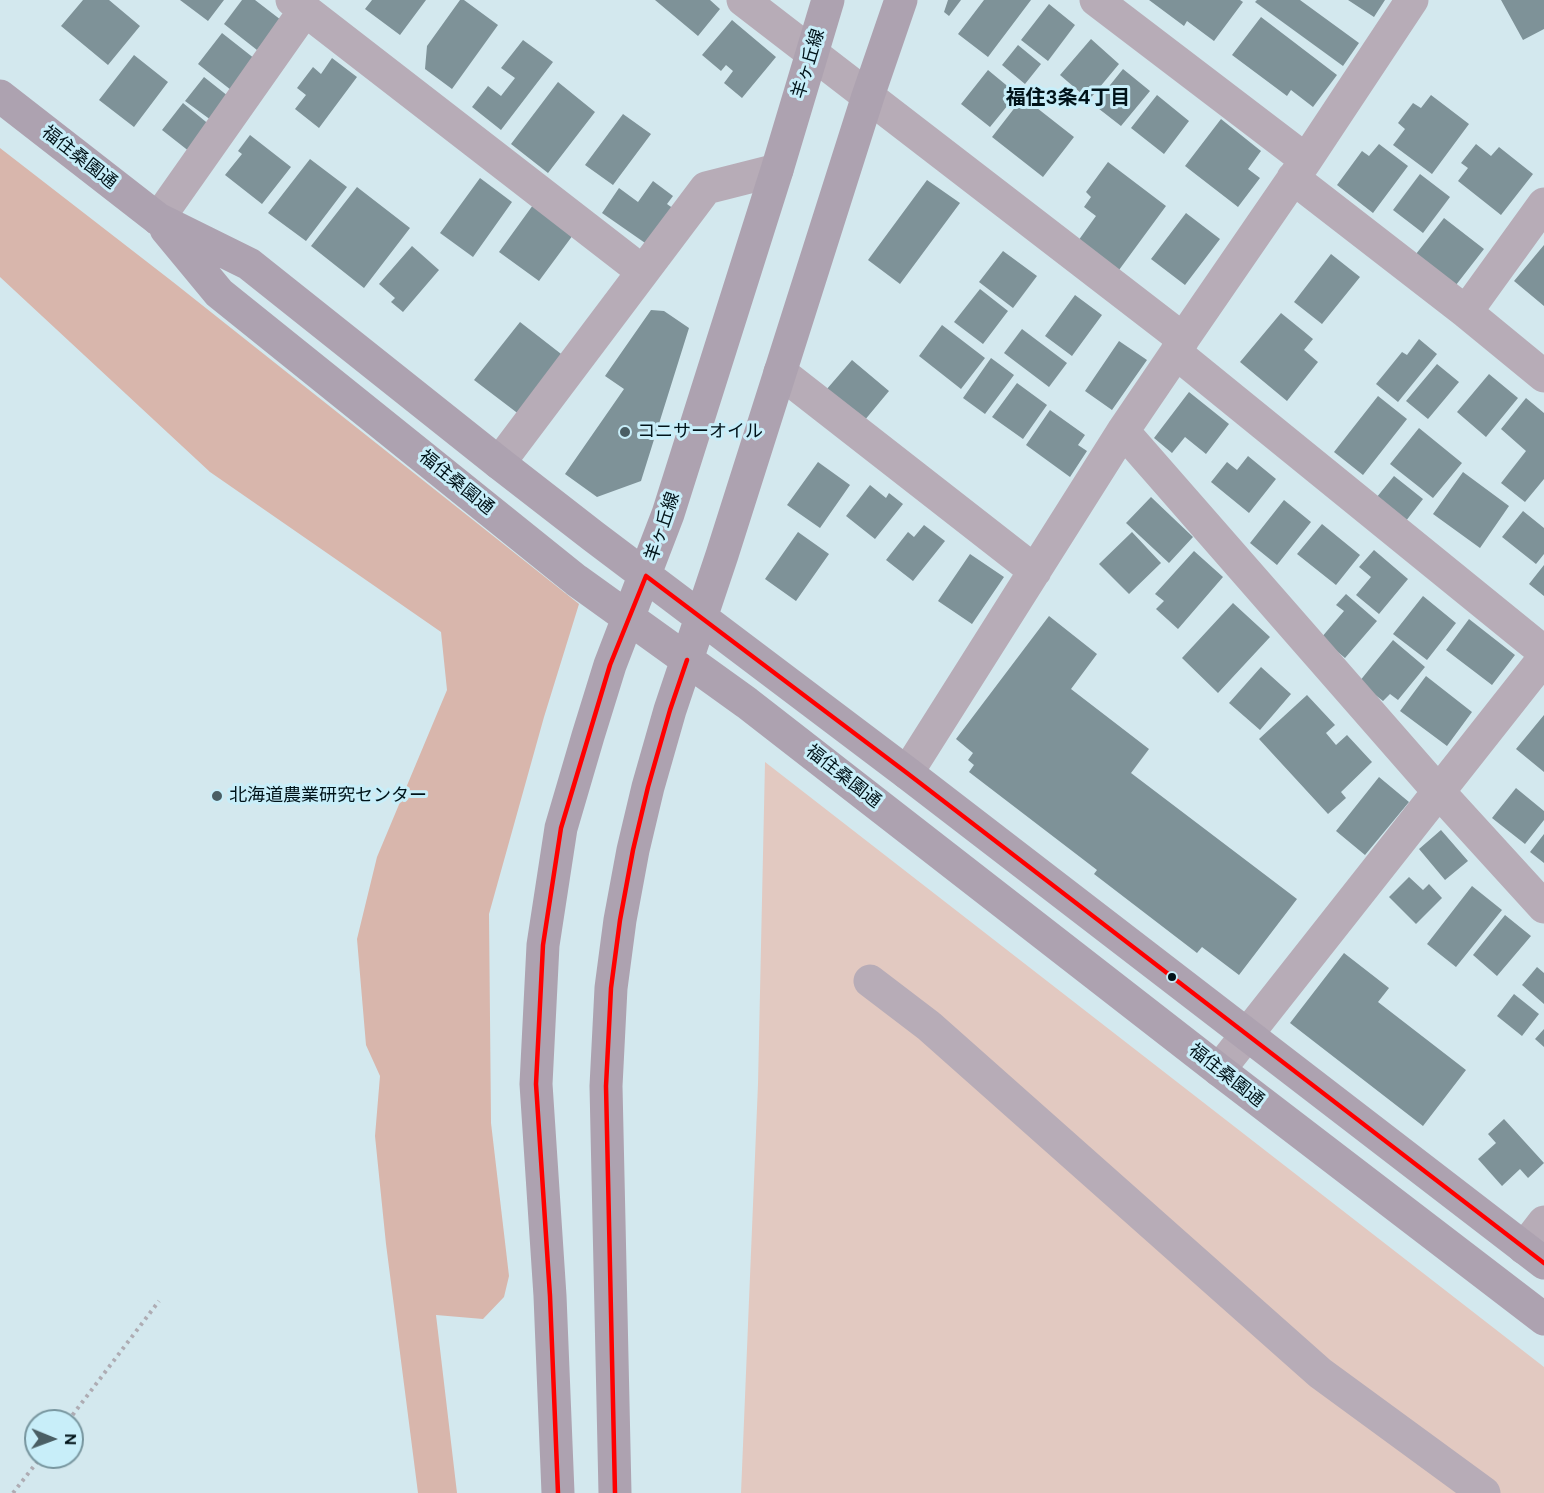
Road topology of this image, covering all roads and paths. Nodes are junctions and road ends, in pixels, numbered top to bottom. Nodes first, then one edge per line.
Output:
1 (743, 0) edge
2 (828, 0) edge
3 (901, 0) edge
4 (1096, 0) edge
5 (1412, 0) edge
6 (298, 5) edge
7 (812, 53) junction
8 (0, 96) edge
9 (868, 96) junction
10 (1300, 169) junction
11 (777, 170) junction
12 (1544, 204) edge
13 (158, 219) junction
14 (642, 271) junction
15 (1466, 312) junction
16 (1180, 346) junction
17 (780, 372) junction
18 (1544, 376) edge
19 (1123, 431) junction
20 (499, 463) junction
21 (1035, 572) junction
22 (646, 576) junction
23 (701, 617) junction
24 (629, 618) junction
25 (1544, 652) edge
26 (1544, 658) edge
27 (687, 660) junction
28 (907, 773) junction
29 (1439, 792) junction
30 (1544, 907) edge
31 (870, 981) dead end
32 (1246, 1035) junction
33 (1219, 1070) junction
34 (1544, 1222) edge
35 (1534, 1255) edge
36 (159, 1301) dead end
37 (1544, 1319) edge
38 (77, 1409) edge
39 (32, 1469) edge
40 (13, 1493) edge
41 (558, 1493) edge
42 (615, 1493) edge
43 (1484, 1493) edge

1 - 7 street
2 - 7 main road, 羊ヶ丘線
3 - 9 main road
4 - 10 street
5 - 10 street
6 - 13 street
6 - 14 street
7 - 9 street
7 - 11 main road, 羊ヶ丘線
8 - 13 main road, 福住桑園通
9 - 16 street
9 - 17 main road
10 - 15 street
10 - 16 street
11 - 14 street
11 - 22 main road, 羊ヶ丘線
12 - 15 street
13 - 20 main road, 福住桑園通
13 - 24 main road, 福住桑園通
14 - 20 street
15 - 18 street
16 - 19 street
16 - 25 street
17 - 21 street
17 - 23 main road
19 - 21 street
19 - 29 street
20 - 22 main road, 福住桑園通
21 - 28 street
22 - 23 main road, 福住桑園通
22 - 24 main road, 羊ヶ丘線
23 - 27 main road
23 - 28 main road, 福住桑園通
24 - 27 main road, 福住桑園通
24 - 41 main road, 羊ヶ丘線
26 - 29 street
27 - 33 main road, 福住桑園通
27 - 42 main road
28 - 32 main road, 福住桑園通
29 - 30 street
29 - 32 street
31 - 43 street
32 - 33 street
32 - 35 main road, 福住桑園通
33 - 37 main road, 福住桑園通
34 - 35 street
36 - 38 path
39 - 40 path

